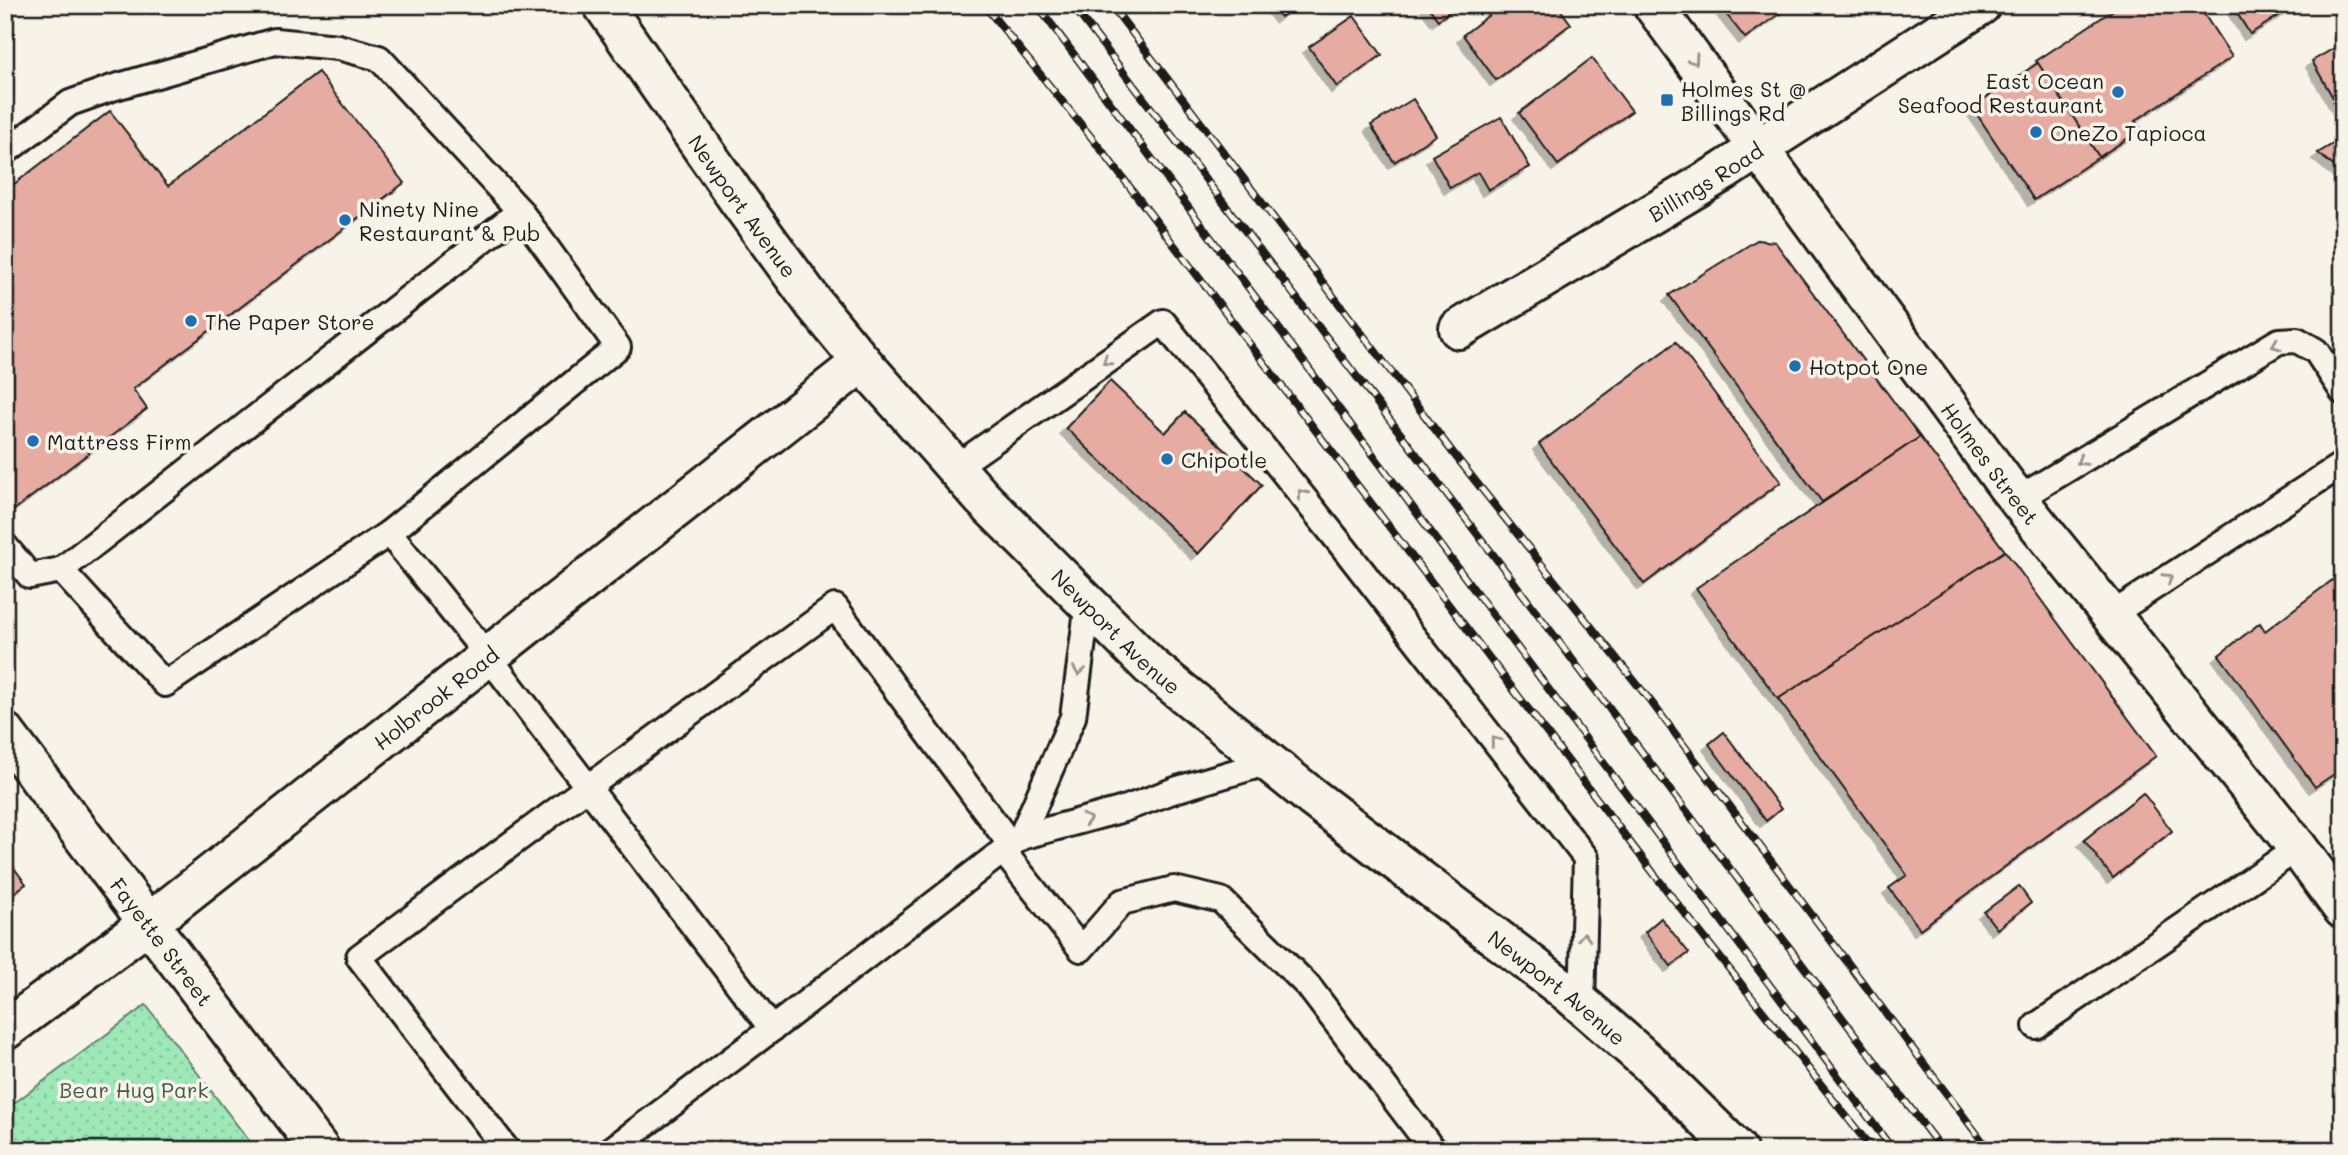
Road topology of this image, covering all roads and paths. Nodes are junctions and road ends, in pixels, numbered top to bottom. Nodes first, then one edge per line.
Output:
1 (603, 5) edge
2 (1653, 5) edge
3 (1981, 5) edge
4 (1759, 148) junction
5 (5, 152) edge
6 (520, 211) junction
7 (1459, 329) dead end
8 (862, 362) junction
9 (2343, 392) edge
10 (2343, 464) edge
11 (956, 467) junction
12 (2018, 499) junction
13 (389, 533) junction
14 (5, 546) edge
15 (61, 570) junction
16 (1088, 603) junction
17 (2111, 615) junction
18 (488, 656) junction
19 (5, 733) edge
20 (1269, 762) junction
21 (588, 787) junction
22 (1012, 844) junction
23 (2298, 848) junction
24 (2336, 886) edge
25 (149, 923) junction
26 (1582, 1005) junction
27 (2036, 1026) dead end
28 (772, 1029) junction
29 (5, 1030) edge
30 (320, 1150) edge
31 (507, 1150) edge
32 (611, 1150) edge
33 (1433, 1150) edge
34 (1738, 1150) edge

1 - 8 street, Newport Avenue
2 -> 4 street, Holmes Street
3 - 4 street, Billings Road
4 - 7 street, Billings Road
4 - 12 street, Holmes Street
5 - 6 lane
6 - 13 lane
6 - 15 lane
8 - 11 street, Newport Avenue
8 - 18 street, Holbrook Road
9 -> 12 lane
17 -> 10 lane
11 - 16 street, Newport Avenue
26 -> 11 lane
12 - 17 street, Holmes Street
13 - 15 lane
13 - 18 lane
14 - 15 lane
16 - 20 street, Newport Avenue
16 -> 22 lane
17 - 23 street, Holmes Street
18 - 21 lane
18 - 25 street, Holbrook Road
19 - 25 street, Fayette Street
22 -> 20 lane
20 - 26 street, Newport Avenue
21 - 22 lane
21 - 28 lane
21 - 31 lane
22 - 28 lane
22 - 33 lane
23 - 24 street, Holmes Street
23 - 27 lane
25 - 29 street, Holbrook Road
25 - 30 street, Fayette Street
26 - 34 street, Newport Avenue
28 - 32 lane

